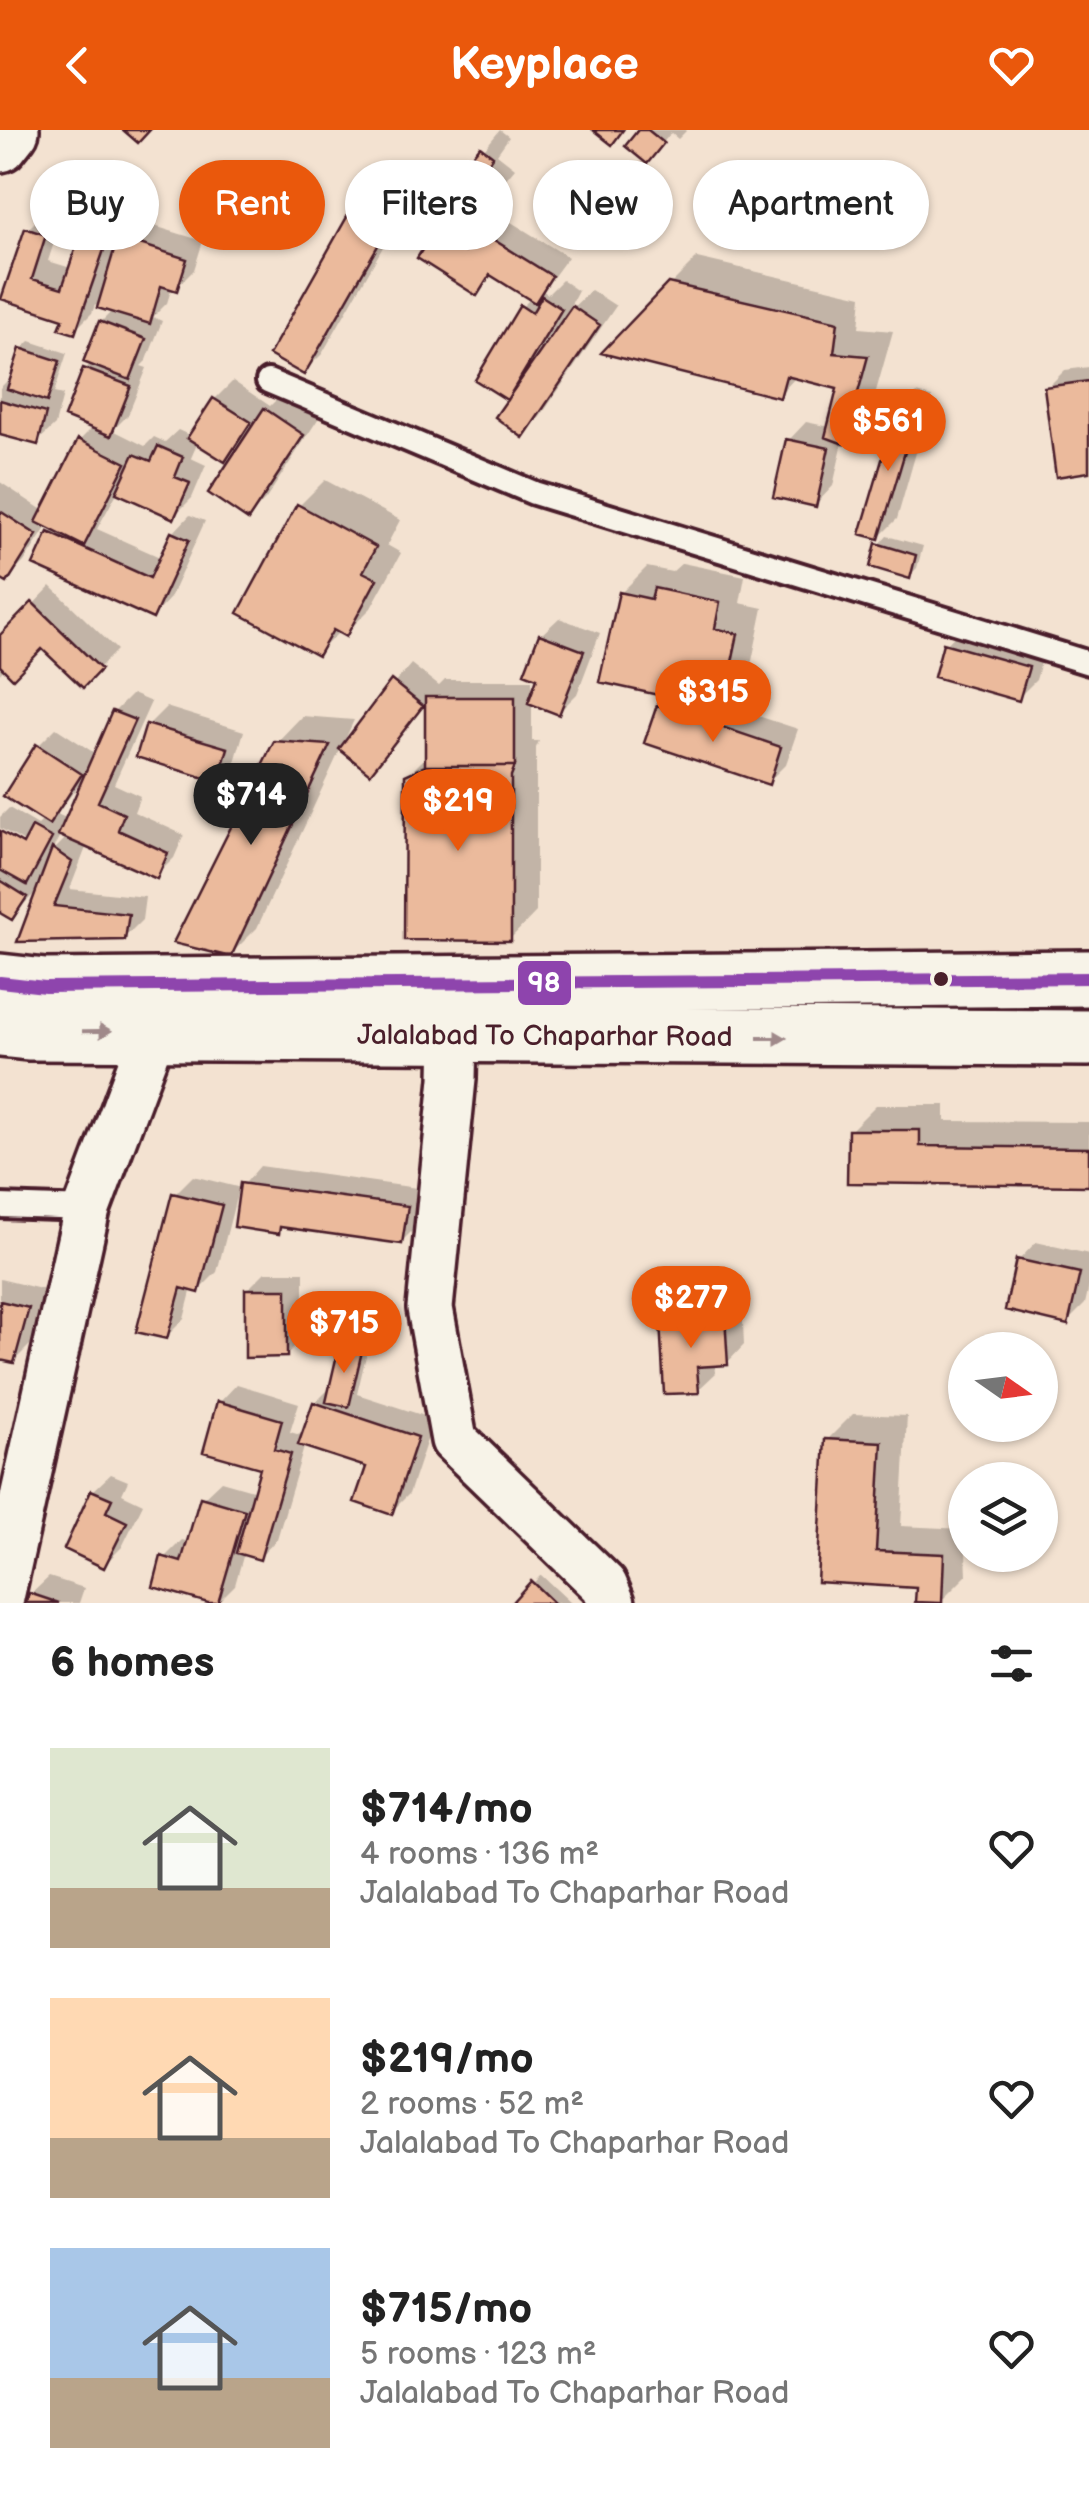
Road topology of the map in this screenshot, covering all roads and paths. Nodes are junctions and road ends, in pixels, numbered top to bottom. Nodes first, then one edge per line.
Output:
1 (11, 130) edge
2 (0, 144) edge
3 (268, 381) dead end
4 (1089, 663) edge
5 (1089, 978) edge
6 (0, 982) edge
7 (0, 1029) edge
8 (154, 1030) junction
9 (454, 1034) junction
10 (1089, 1038) edge
11 (0, 1206) edge
12 (87, 1209) junction
13 (0, 1602) edge
14 (612, 1603) edge

1 - 2 main road
3 - 4 lane
5 - 6 main road, Jalalabad To Chaparhar Road
7 -> 8 main road, Jalalabad To Chaparhar Road
8 - 9 main road, Jalalabad To Chaparhar Road
8 - 12 street
9 -> 10 main road, Jalalabad To Chaparhar Road
9 - 14 street
11 - 12 lane
12 - 13 street

